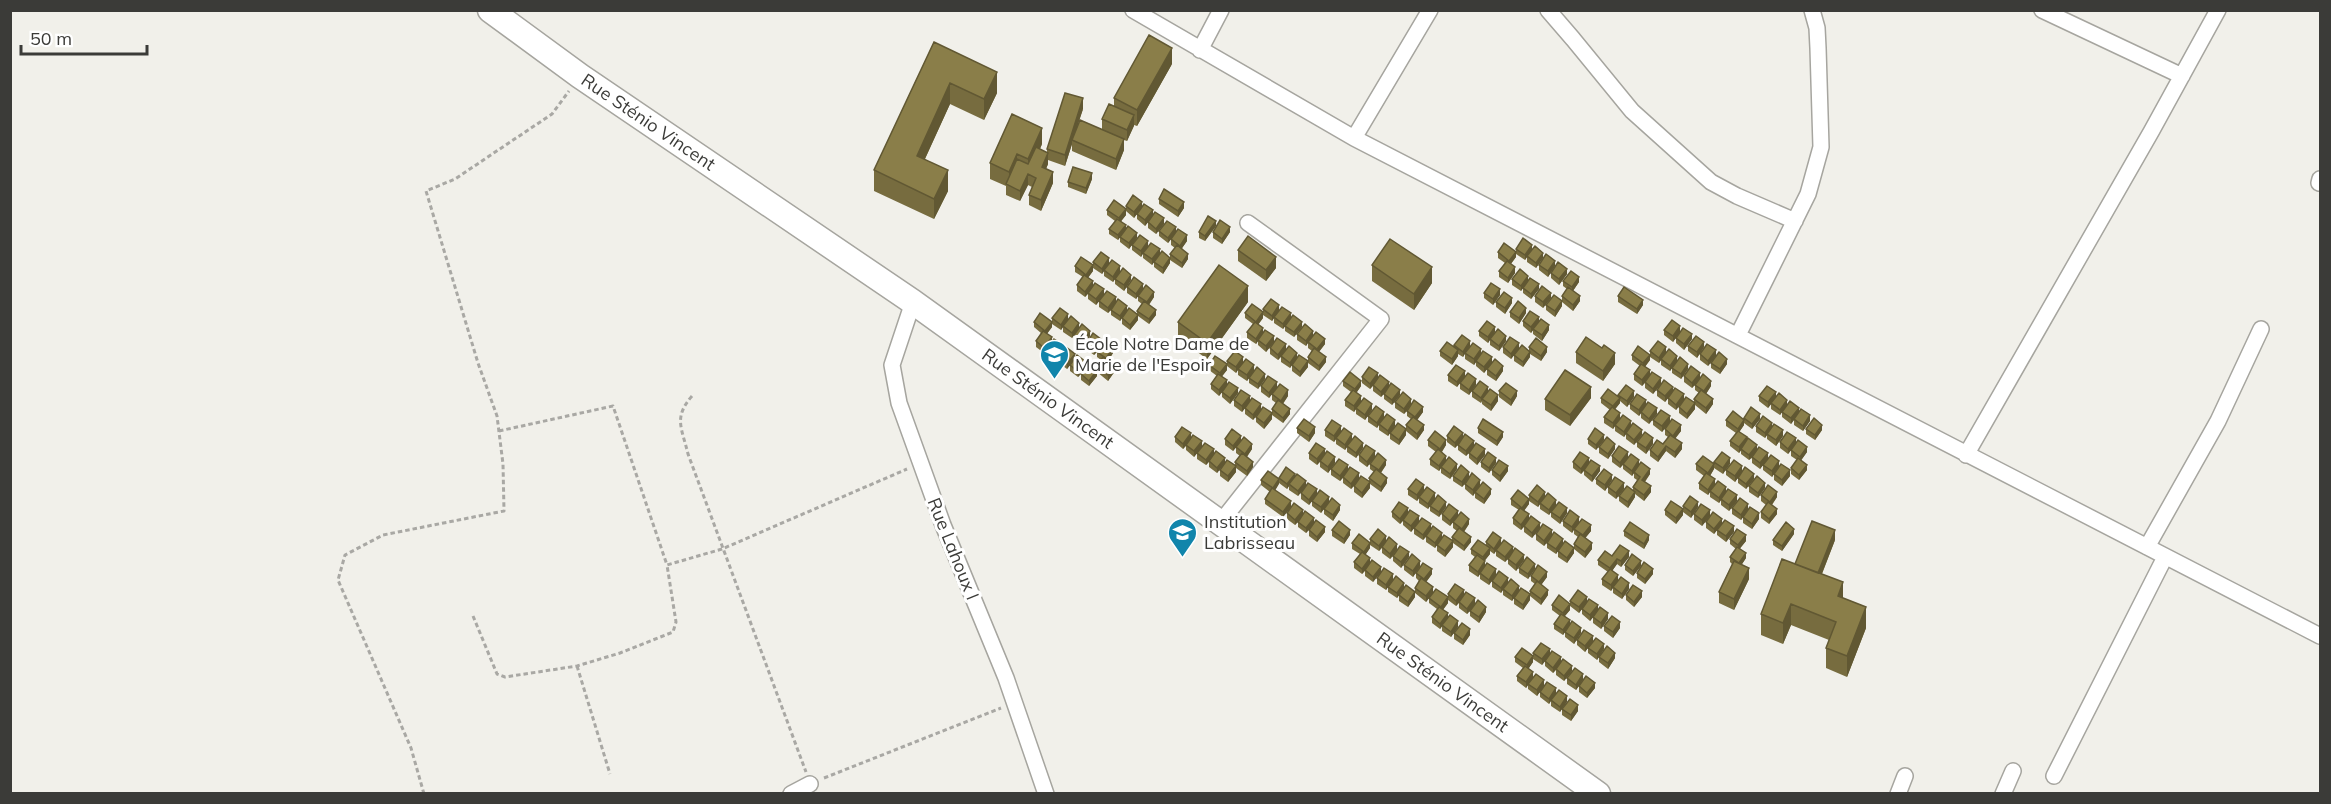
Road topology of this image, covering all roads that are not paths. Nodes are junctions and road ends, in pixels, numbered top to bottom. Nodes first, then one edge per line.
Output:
1 (490, 10) edge
2 (1133, 10) edge
3 (1221, 10) edge
4 (1430, 10) edge
5 (1548, 10) edge
6 (1812, 10) edge
7 (2042, 10) edge
8 (2217, 10) edge
9 (1200, 50) junction
10 (2182, 76) junction
11 (1354, 138) junction
12 (1795, 221) junction
13 (1248, 223) dead end
14 (913, 302) junction
15 (2261, 329) dead end
16 (1738, 335) junction
17 (1966, 455) junction
18 (1220, 523) junction
19 (2147, 547) junction
20 (2165, 557) junction
21 (2320, 636) edge
22 (2013, 771) dead end
23 (1905, 776) dead end
24 (2054, 776) dead end
25 (810, 784) road end
26 (790, 794) edge
27 (1046, 794) edge
28 (1598, 794) edge
29 (1898, 794) edge
30 (2002, 794) edge

1 - 14 main road, Rue Sténio Vincent
2 - 9 street
3 - 9 street
4 - 11 street
5 - 12 street
6 - 12 street
7 - 10 street
8 - 10 street
9 - 11 street
10 - 17 street
11 - 16 street
12 - 16 street
13 - 18 street
14 - 18 main road, Rue Sténio Vincent
14 - 27 street, Rue Lahoux I
15 - 19 street
16 - 17 street
17 - 19 street
18 - 28 main road, Rue Sténio Vincent
19 - 20 street
20 - 21 street
20 - 24 street
22 - 30 street
23 - 29 street
25 - 26 street

